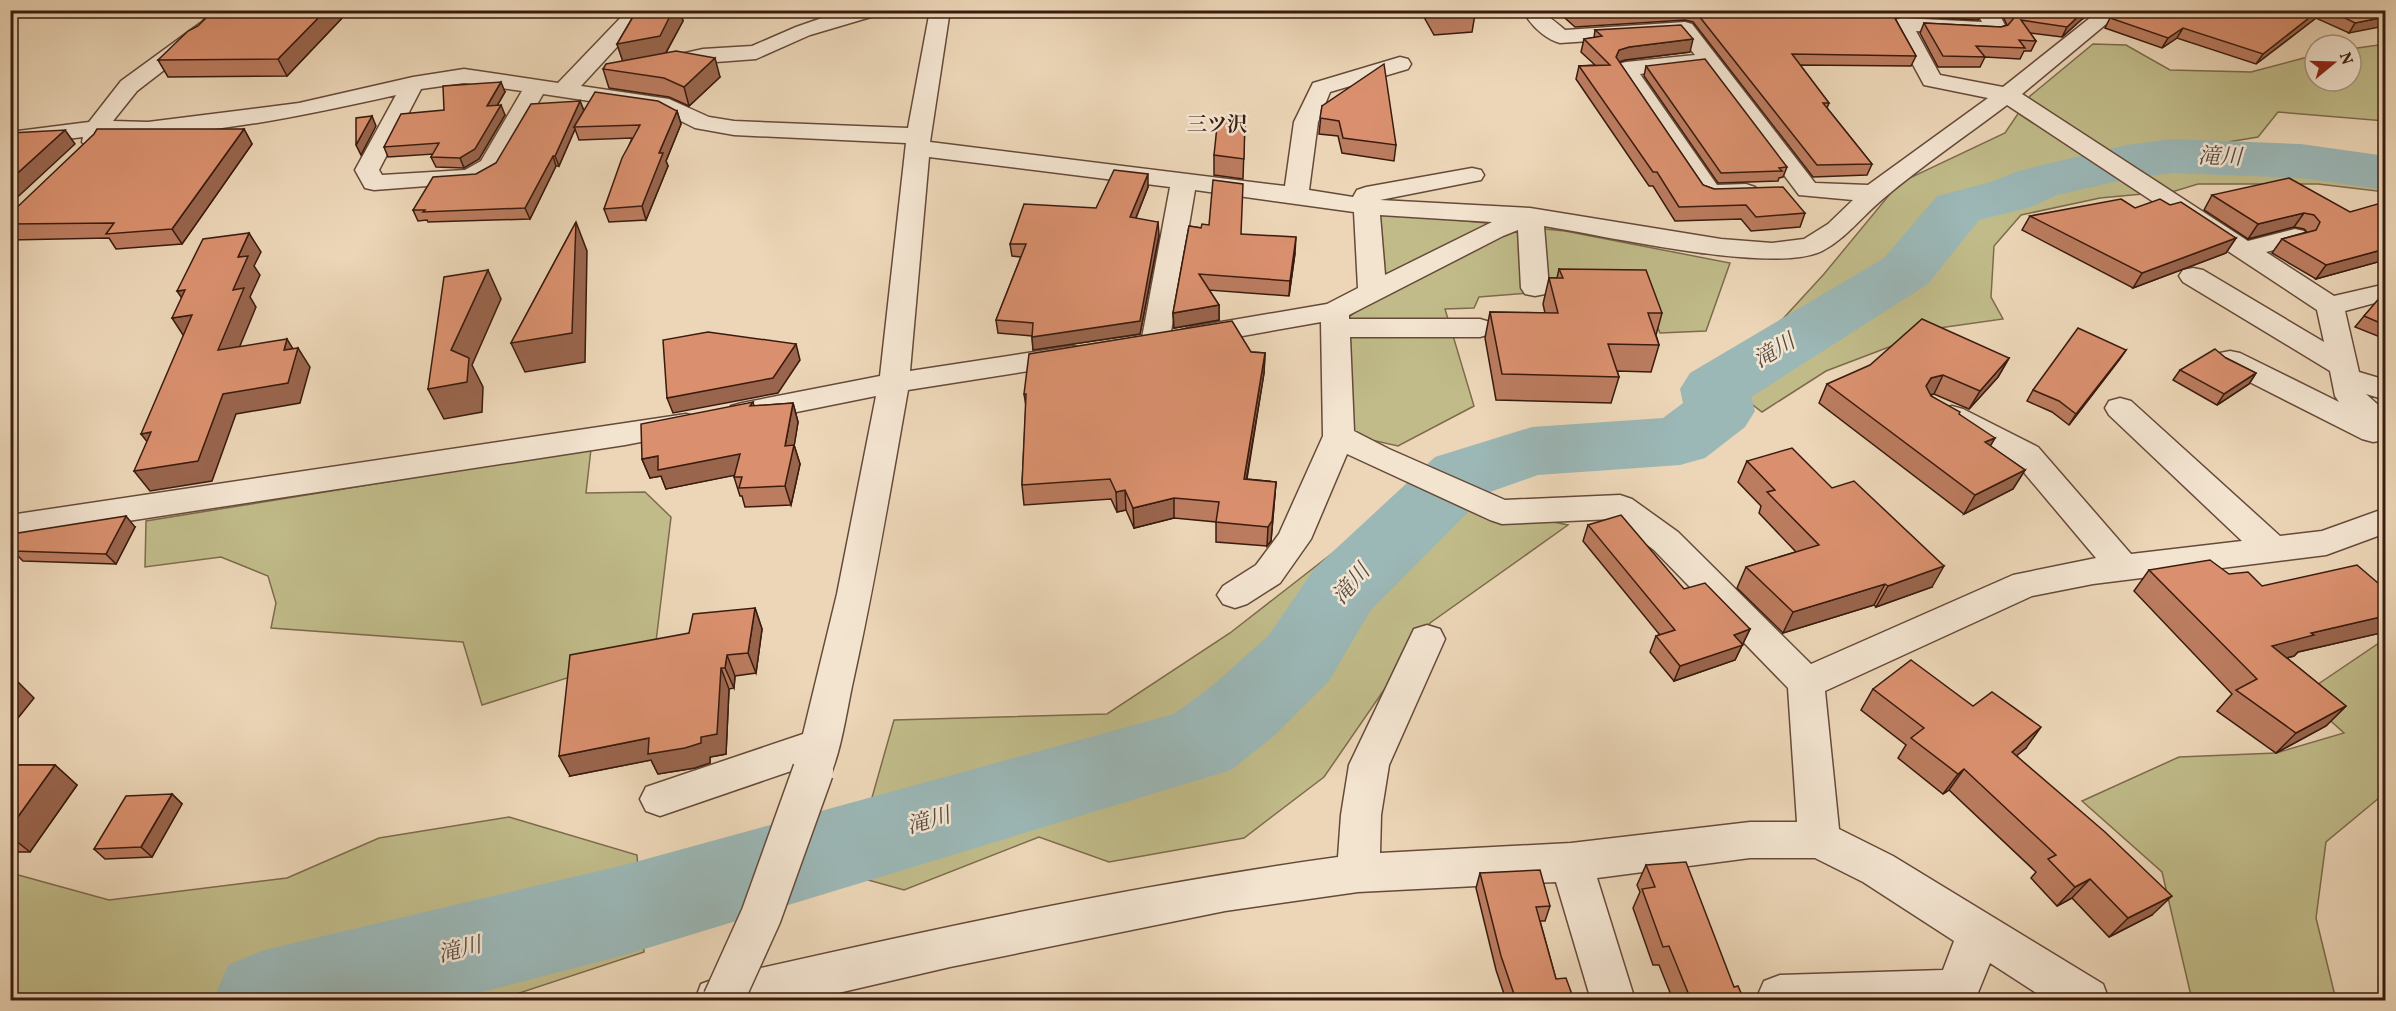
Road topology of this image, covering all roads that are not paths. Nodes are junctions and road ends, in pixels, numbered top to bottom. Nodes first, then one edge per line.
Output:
1 (225, 10) edge
2 (641, 10) edge
3 (874, 10) edge
4 (940, 10) edge
5 (1986, 10) edge
6 (2113, 10) edge
7 (1538, 19) dead end
8 (1708, 59) junction
9 (1400, 64) dead end
10 (641, 69) edge
11 (609, 74) edge
12 (413, 84) junction
13 (569, 86) junction
14 (536, 87) junction
15 (2007, 95) junction
16 (96, 128) junction
17 (10, 139) edge
18 (918, 142) junction
19 (78, 158) edge
20 (1473, 175) dead end
21 (1184, 181) junction
22 (1786, 190) junction
23 (1874, 193) junction
24 (1296, 195) junction
25 (1368, 207) junction
26 (1530, 216) junction
27 (2295, 237) edge
28 (2243, 250) junction
29 (2193, 276) dead end
30 (1535, 288) dead end
31 (1372, 292) junction
32 (2377, 300) edge
33 (2330, 306) junction
34 (1335, 319) junction
35 (1480, 328) dead end
36 (1098, 351) edge
37 (2230, 360) edge
38 (2346, 372) junction
39 (894, 383) junction
40 (2385, 390) edge
41 (1933, 406) edge
42 (2120, 408) dead end
43 (2385, 430) edge
44 (1339, 436) junction
45 (2385, 438) edge
46 (2385, 520) edge
47 (10, 527) edge
48 (2272, 549) junction
49 (2123, 567) junction
50 (1235, 595) dead end
51 (1427, 639) dead end
52 (1806, 683) junction
53 (817, 757) junction
54 (660, 799) dead end
55 (1820, 840) junction
56 (1571, 862) junction
57 (1358, 873) junction
58 (1979, 933) junction
59 (717, 1000) edge
60 (723, 1000) edge
61 (1613, 1000) edge
62 (1781, 1000) edge
63 (2087, 1000) edge

1 - 16 street
2 - 13 street
3 - 10 street
4 - 18 street
5 - 15 street
6 - 15 street
7 - 8 street
8 - 22 street
8 - 22 street
9 - 24 street
11 - 13 street
12 - 14 street
12 - 14 street
12 - 16 street
13 - 14 street
13 - 18 street
15 - 23 street
15 - 28 street
16 - 17 street
16 - 19 street
18 - 21 street
18 - 39 street
20 - 25 street
21 - 24 street
21 - 34 street
22 - 23 street
23 - 26 street
24 - 25 street
25 - 26 street
25 - 31 street
26 - 30 street
26 - 31 street
27 - 28 street
28 - 33 street
29 - 38 street
31 - 34 street
32 - 33 street
33 - 38 street
34 - 35 street
34 - 44 street
36 - 39 street
37 - 45 street
38 - 40 street
38 - 43 street
39 - 47 street
39 - 53 street
41 - 49 street
42 - 48 street
44 - 50 street
44 - 52 street
46 - 48 street
48 - 49 street
49 - 52 street
51 - 57 street
52 - 55 street
53 - 54 street
53 - 60 street, bridge
55 - 56 street
55 - 58 street
56 - 57 street
56 - 61 street
57 - 59 street
58 - 62 street
58 - 63 street

